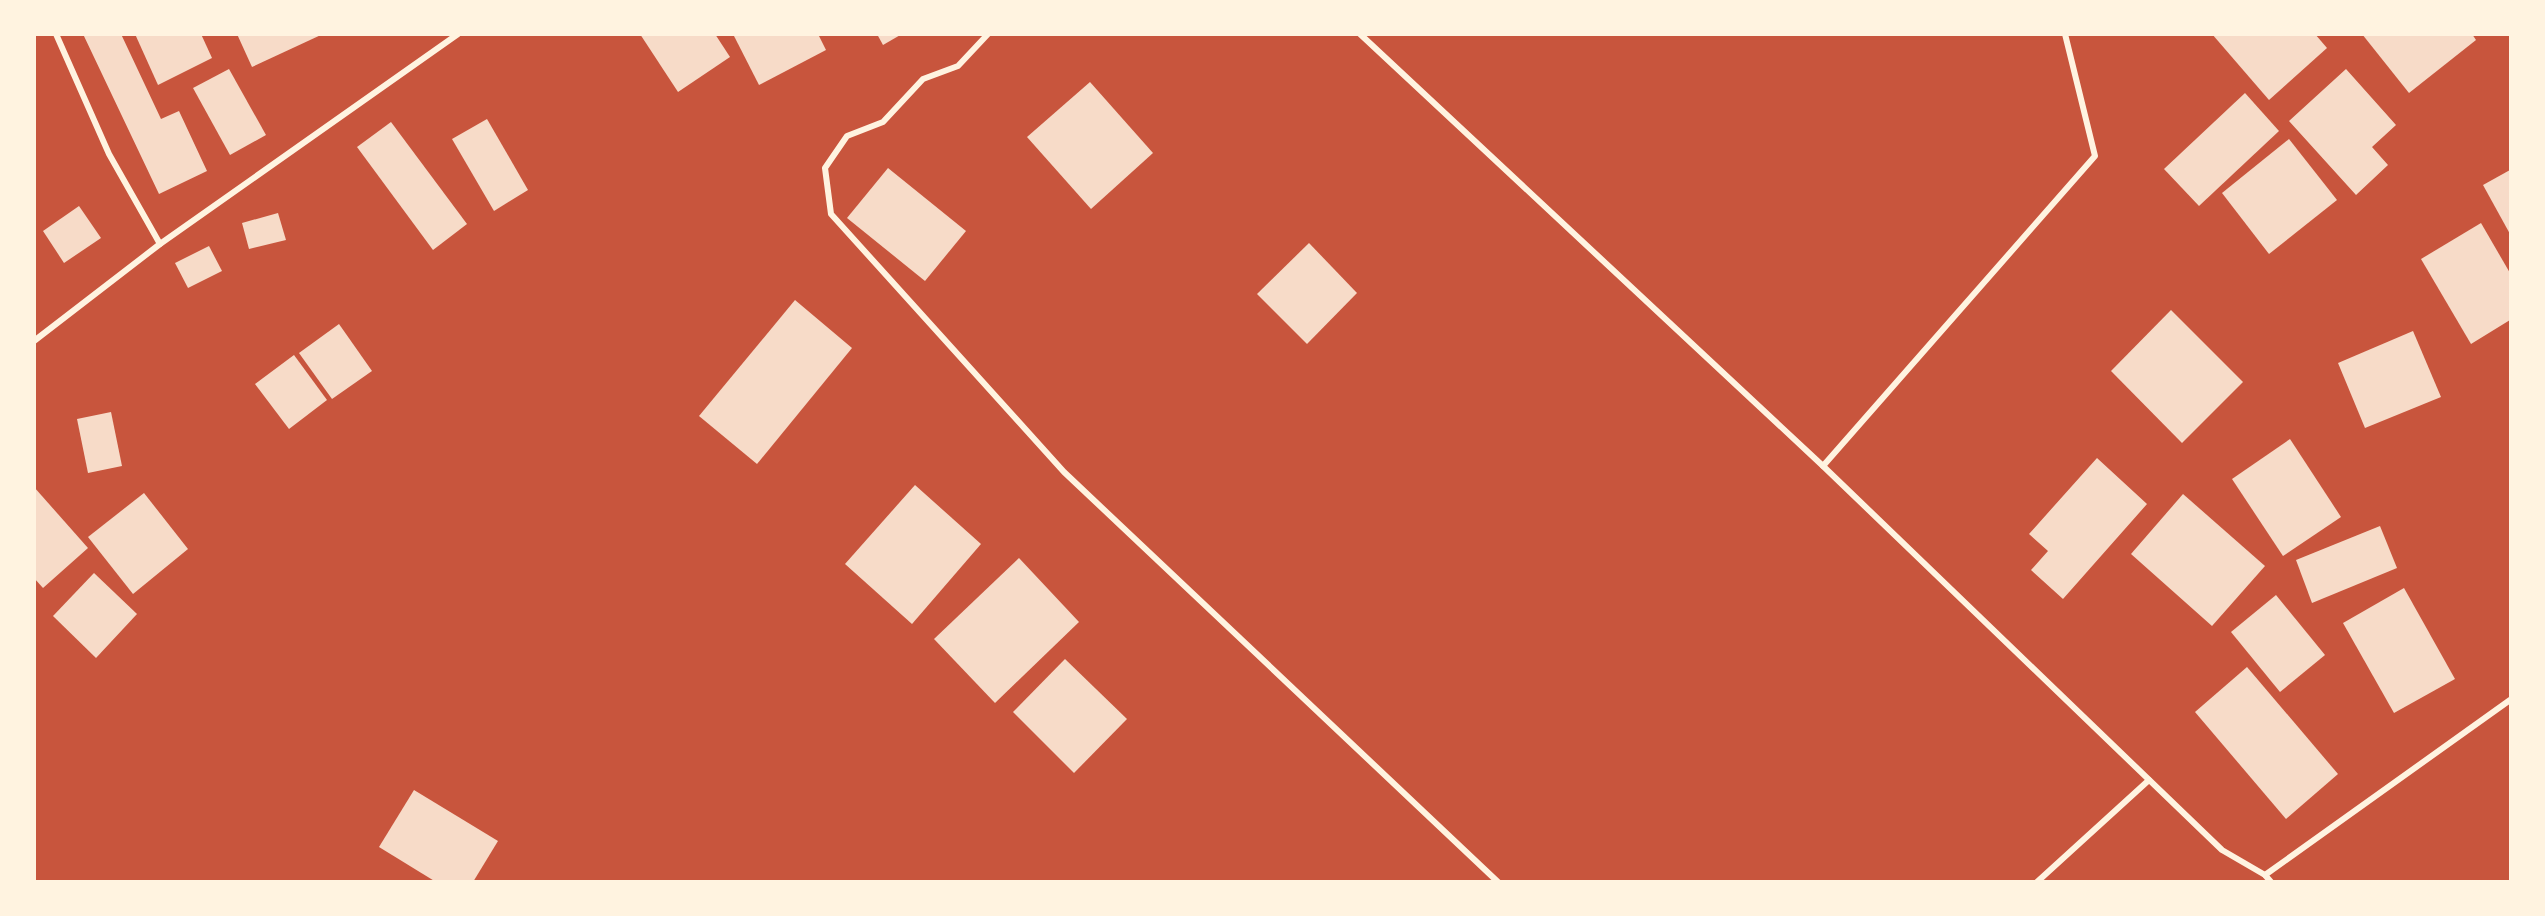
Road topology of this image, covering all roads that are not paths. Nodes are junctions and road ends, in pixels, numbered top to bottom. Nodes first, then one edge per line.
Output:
1 (56, 34) edge
2 (458, 34) edge
3 (988, 34) edge
4 (1360, 34) edge
5 (2065, 34) edge
6 (160, 244) junction
7 (34, 340) edge
8 (1823, 466) junction
9 (2511, 700) edge
10 (2149, 780) junction
11 (2265, 875) junction
12 (1498, 882) edge
13 (2037, 882) edge
14 (2271, 882) edge

1 - 6 street
2 - 6 street
3 - 12 street
4 - 8 street
5 - 8 street
6 - 7 street
8 - 10 street
9 - 11 street
10 - 11 street
10 - 13 street
11 - 14 street

